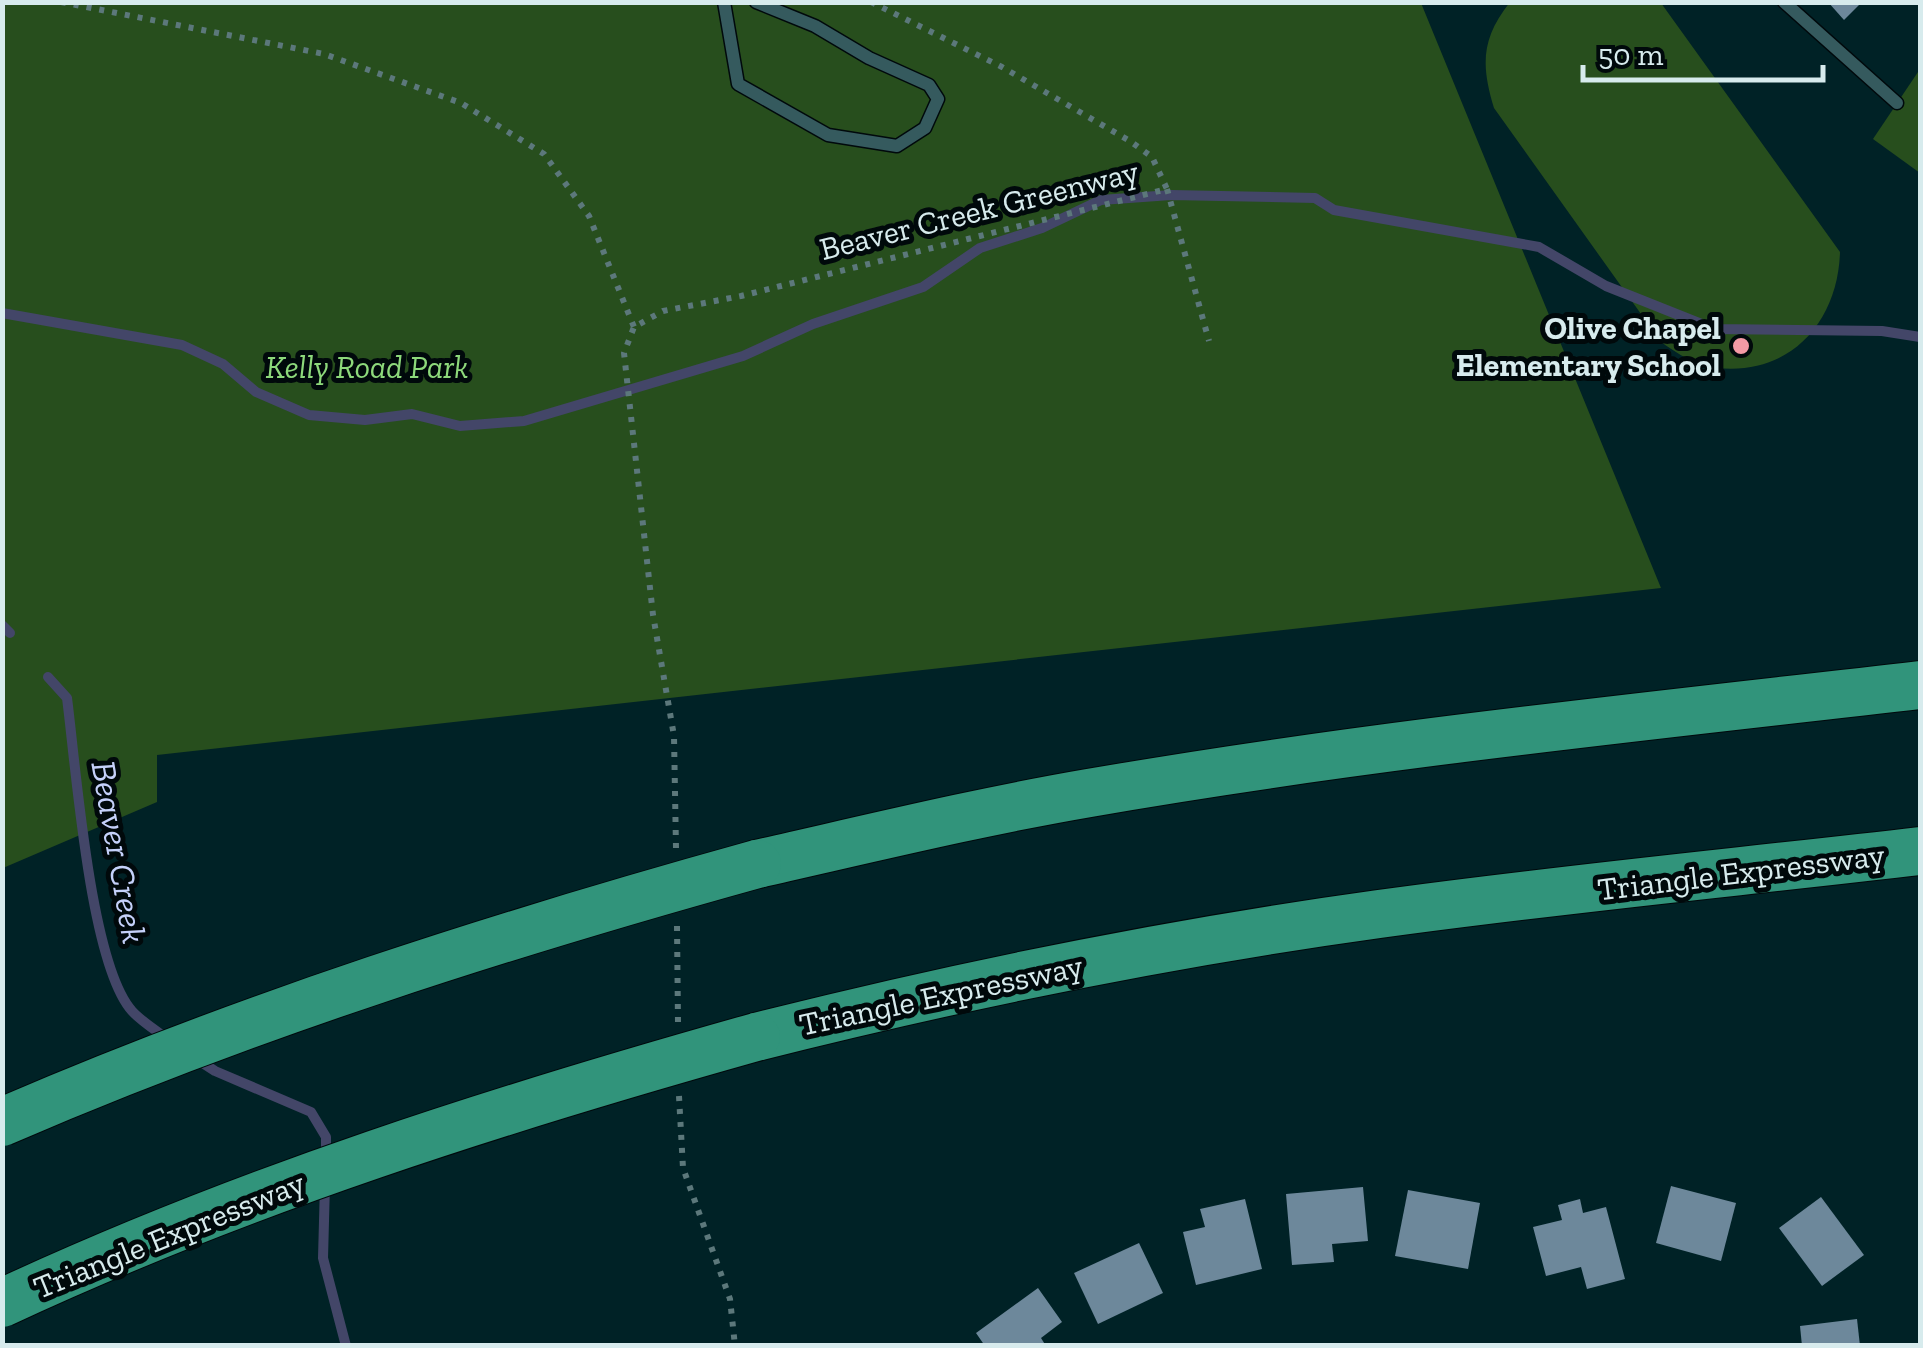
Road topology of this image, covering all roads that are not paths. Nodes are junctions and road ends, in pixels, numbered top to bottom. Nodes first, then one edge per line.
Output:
1 (724, 2) edge
2 (756, 2) edge
3 (1784, 2) edge
4 (1897, 103) dead end
5 (1920, 686) edge
6 (1920, 852) edge
7 (2, 1122) edge
8 (2, 1303) edge

1 - 2 lane
3 - 4 lane
5 - 7 highway, bridge
6 - 8 highway, Triangle Expressway, bridge

